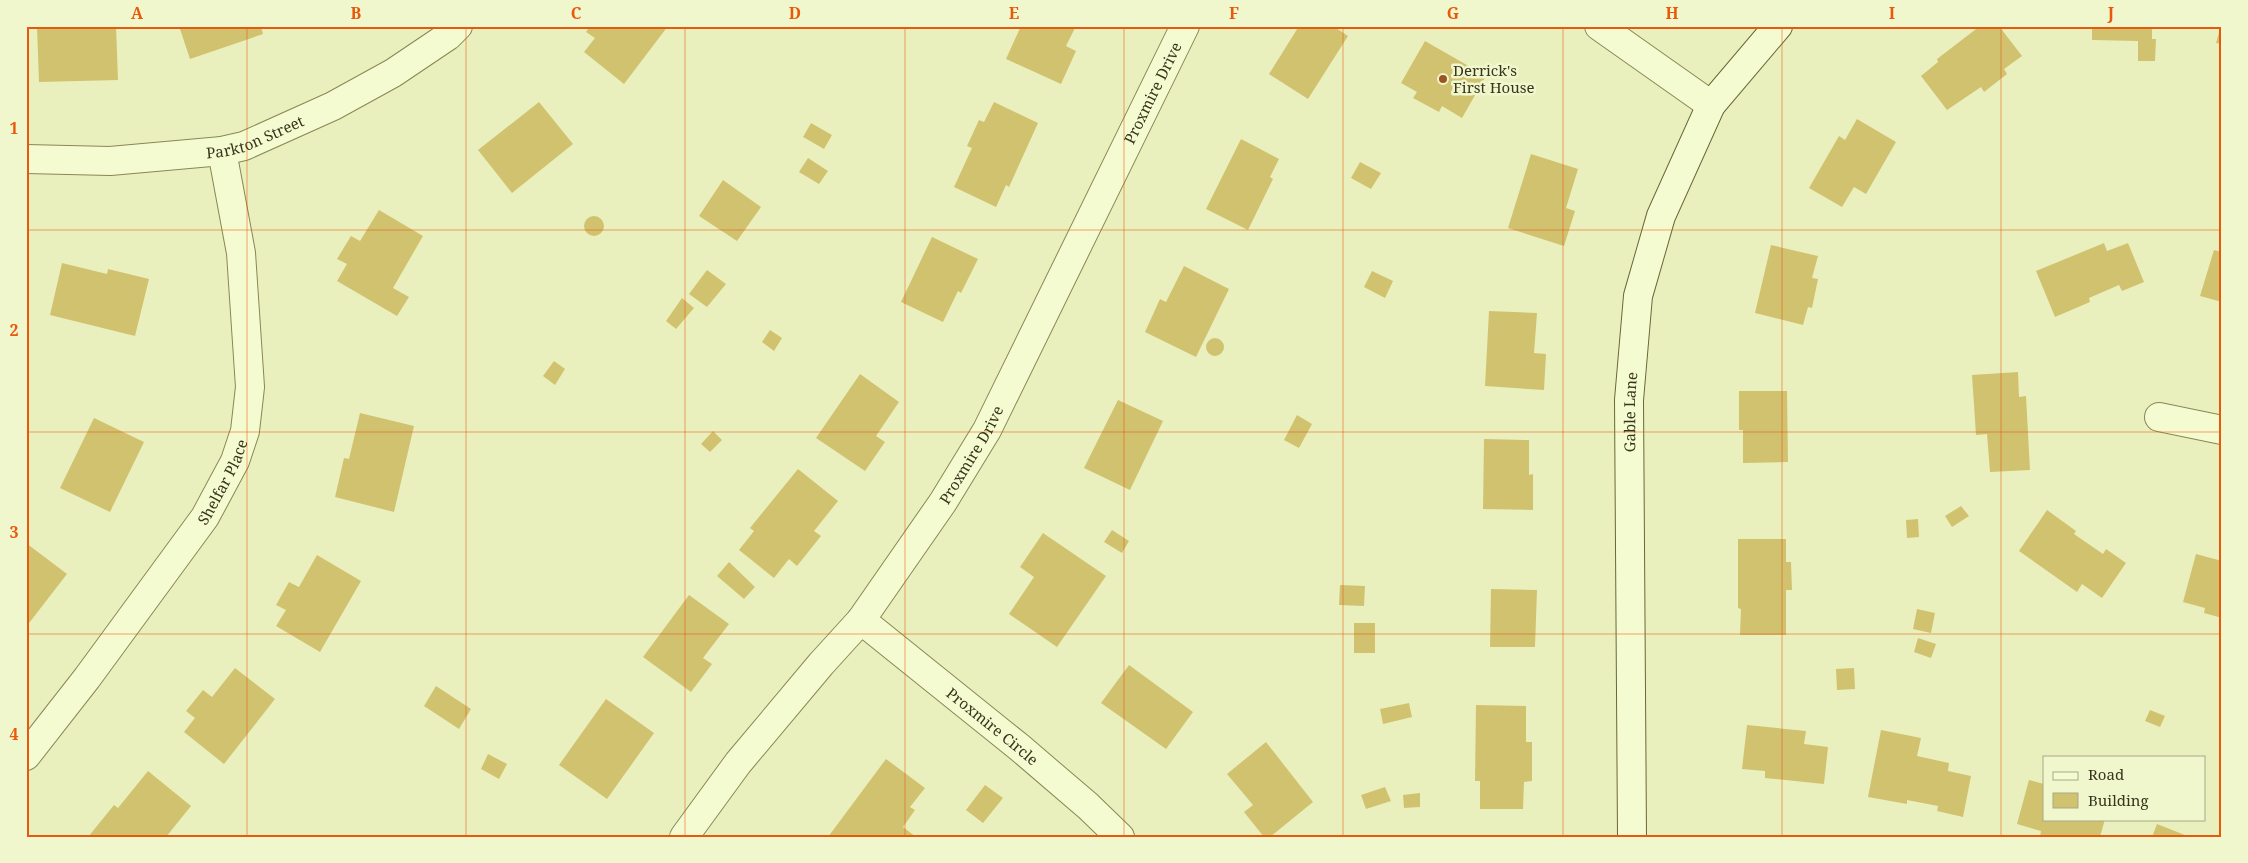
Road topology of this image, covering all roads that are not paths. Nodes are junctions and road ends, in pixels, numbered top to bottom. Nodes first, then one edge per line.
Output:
1 (458, 26) edge
2 (1185, 26) edge
3 (1599, 26) edge
4 (1778, 26) edge
5 (1711, 105) junction
6 (222, 151) junction
7 (26, 159) edge
8 (2159, 417) dead end
9 (2222, 430) edge
10 (861, 620) junction
11 (26, 756) edge
12 (684, 837) edge
13 (1120, 837) edge
14 (1632, 837) edge

1 - 6 street, Parkton Street
2 - 10 street, Proxmire Drive
3 - 5 street
4 - 5 street, Gable Lane
5 - 14 street, Gable Lane
6 - 7 street, Parkton Street
6 - 11 street, Shelfar Place
8 - 9 street
10 - 12 street, Proxmire Drive
10 - 13 street, Proxmire Circle

